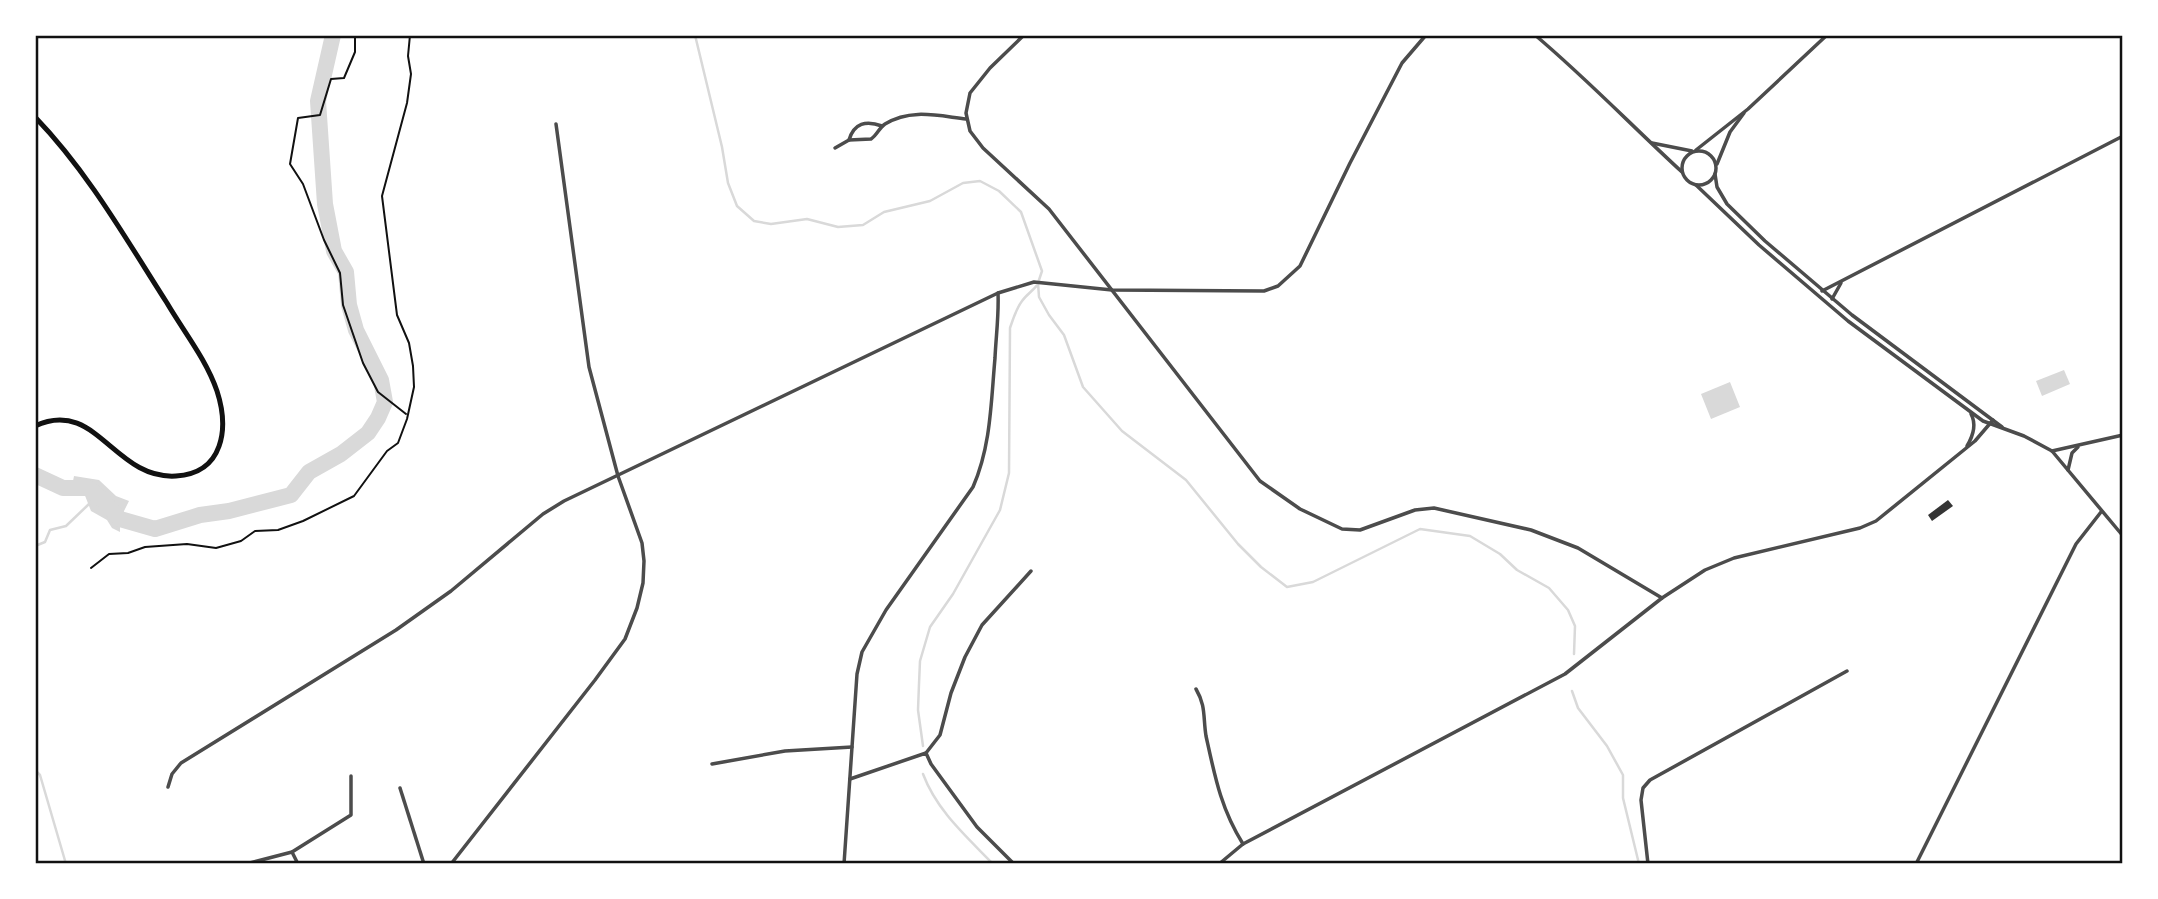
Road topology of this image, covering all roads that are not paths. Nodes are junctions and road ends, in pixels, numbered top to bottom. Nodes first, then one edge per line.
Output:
1 (1024, 35) edge
2 (1426, 35) edge
3 (1535, 35) edge
4 (1828, 35) edge
5 (1748, 109) junction
6 (35, 117) edge
7 (966, 119) junction
8 (556, 124) dead end
9 (882, 126) junction
10 (2123, 136) edge
11 (849, 140) junction
12 (1647, 141) junction
13 (835, 148) dead end
14 (1695, 151) junction
15 (1716, 165) junction
16 (1682, 172) junction
17 (1715, 174) junction
18 (1696, 185) junction
19 (1845, 279) junction
20 (1112, 290) junction
21 (1822, 291) junction
22 (998, 293) junction
23 (1832, 299) junction
24 (1969, 411) junction
25 (1993, 420) junction
26 (1990, 425) junction
27 (35, 426) edge
28 (2003, 428) junction
29 (2123, 435) edge
30 (2080, 446) junction
31 (1966, 448) junction
32 (2052, 451) junction
33 (2068, 471) junction
34 (618, 476) junction
35 (2101, 512) junction
36 (2123, 536) edge
37 (1031, 571) dead end
38 (1662, 598) junction
39 (1847, 671) dead end
40 (1195, 689) dead end
41 (852, 747) junction
42 (926, 753) junction
43 (712, 764) dead end
44 (351, 776) dead end
45 (850, 779) junction
46 (168, 787) dead end
47 (400, 788) dead end
48 (1243, 844) junction
49 (292, 852) junction
50 (246, 864) edge
51 (298, 864) edge
52 (424, 864) edge
53 (451, 864) edge
54 (844, 864) edge
55 (1014, 864) edge
56 (1219, 864) edge
57 (1648, 864) edge
58 (1916, 864) edge

1 - 7 street
2 - 20 street
3 - 12 street
4 - 5 street
5 - 14 street
5 - 15 street
6 - 27 main road
7 - 9 street
7 - 20 street
8 - 34 street
9 - 11 street
9 - 11 street
10 - 19 street
11 - 13 street
12 - 14 street
12 - 16 street
14 - 15 street
14 - 16 street
15 - 17 street
16 - 18 street
17 - 18 street
17 - 21 street
18 - 24 street
19 - 21 street
19 - 23 street
20 - 22 street
20 - 38 street
21 - 23 street
22 - 34 street
22 - 41 street
23 - 25 street
24 - 26 street
24 - 31 street
25 - 26 street
25 - 28 street
26 - 28 street
26 - 31 street
28 - 32 street
29 - 30 street
30 - 32 street
30 - 33 street
31 - 38 street
32 - 33 street
33 - 35 street
34 - 46 street
34 - 53 street
35 - 36 street
35 - 58 street
37 - 42 street
38 - 48 street
39 - 57 street
40 - 48 street
41 - 43 street
41 - 45 street
42 - 45 street
42 - 55 street
44 - 49 street
45 - 54 street
47 - 52 street
48 - 56 street
49 - 50 street
49 - 51 street

